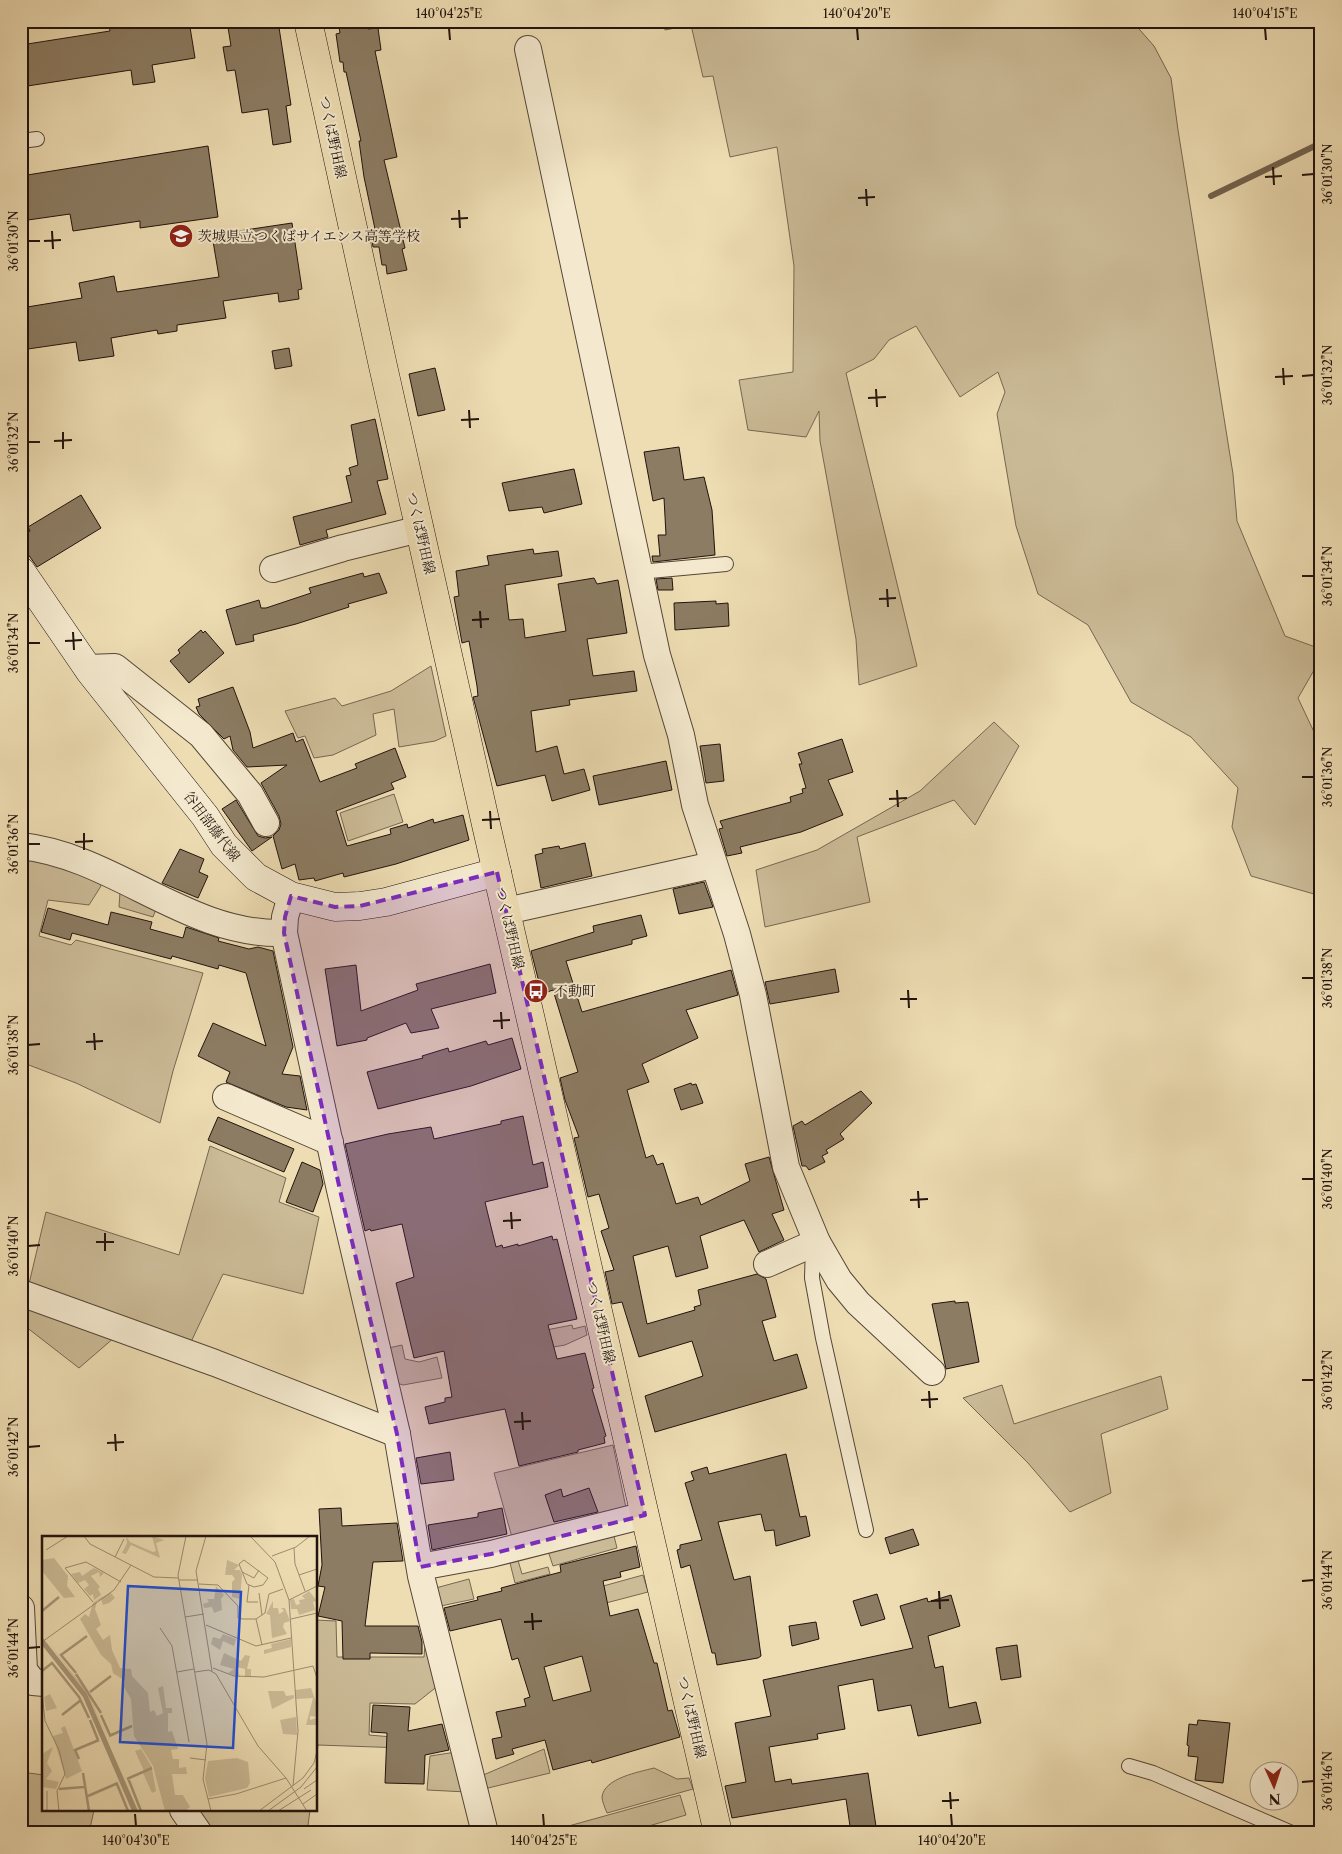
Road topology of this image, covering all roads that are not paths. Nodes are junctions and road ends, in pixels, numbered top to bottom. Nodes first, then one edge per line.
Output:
1 (308, 21) edge
2 (528, 49) dead end
3 (37, 139) dead end
4 (21, 142) edge
5 (420, 529) junction
6 (726, 564) dead end
7 (273, 569) dead end
8 (21, 571) edge
9 (639, 572) junction
10 (87, 668) junction
11 (266, 823) dead end
12 (21, 846) edge
13 (713, 865) junction
14 (497, 872) junction
15 (291, 896) junction
16 (506, 911) junction
17 (284, 933) junction
18 (226, 1097) dead end
19 (330, 1142) junction
20 (815, 1243) junction
21 (767, 1264) dead end
22 (21, 1293) edge
23 (932, 1372) dead end
24 (397, 1434) junction
25 (645, 1515) junction
26 (866, 1530) dead end
27 (420, 1567) junction
28 (21, 1608) edge
29 (42, 1682) edge
30 (1129, 1766) dead end
31 (184, 1812) edge
32 (198, 1833) edge
33 (485, 1833) edge
34 (718, 1833) edge
35 (1292, 1833) edge

1 - 5 main road, つくば野田線
2 - 9 street
3 - 4 lane
5 - 7 street
5 - 14 main road, つくば野田線
6 - 9 lane
8 - 10 main road, 谷田部藤代線
9 - 13 street
10 - 11 street
10 - 15 main road, 谷田部藤代線
12 - 17 street
13 - 16 street
13 - 20 street
14 - 15 main road, 谷田部藤代線
14 - 16 main road, つくば野田線
15 - 17 street
16 - 25 main road, つくば野田線
17 - 19 street
18 - 19 street
19 - 24 street
20 - 21 street
20 - 23 street
20 - 26 lane
22 - 24 street
24 - 27 street
25 - 27 street
25 - 34 main road, つくば野田線
27 - 33 street
28 - 29 street
30 - 35 lane
31 - 32 street

